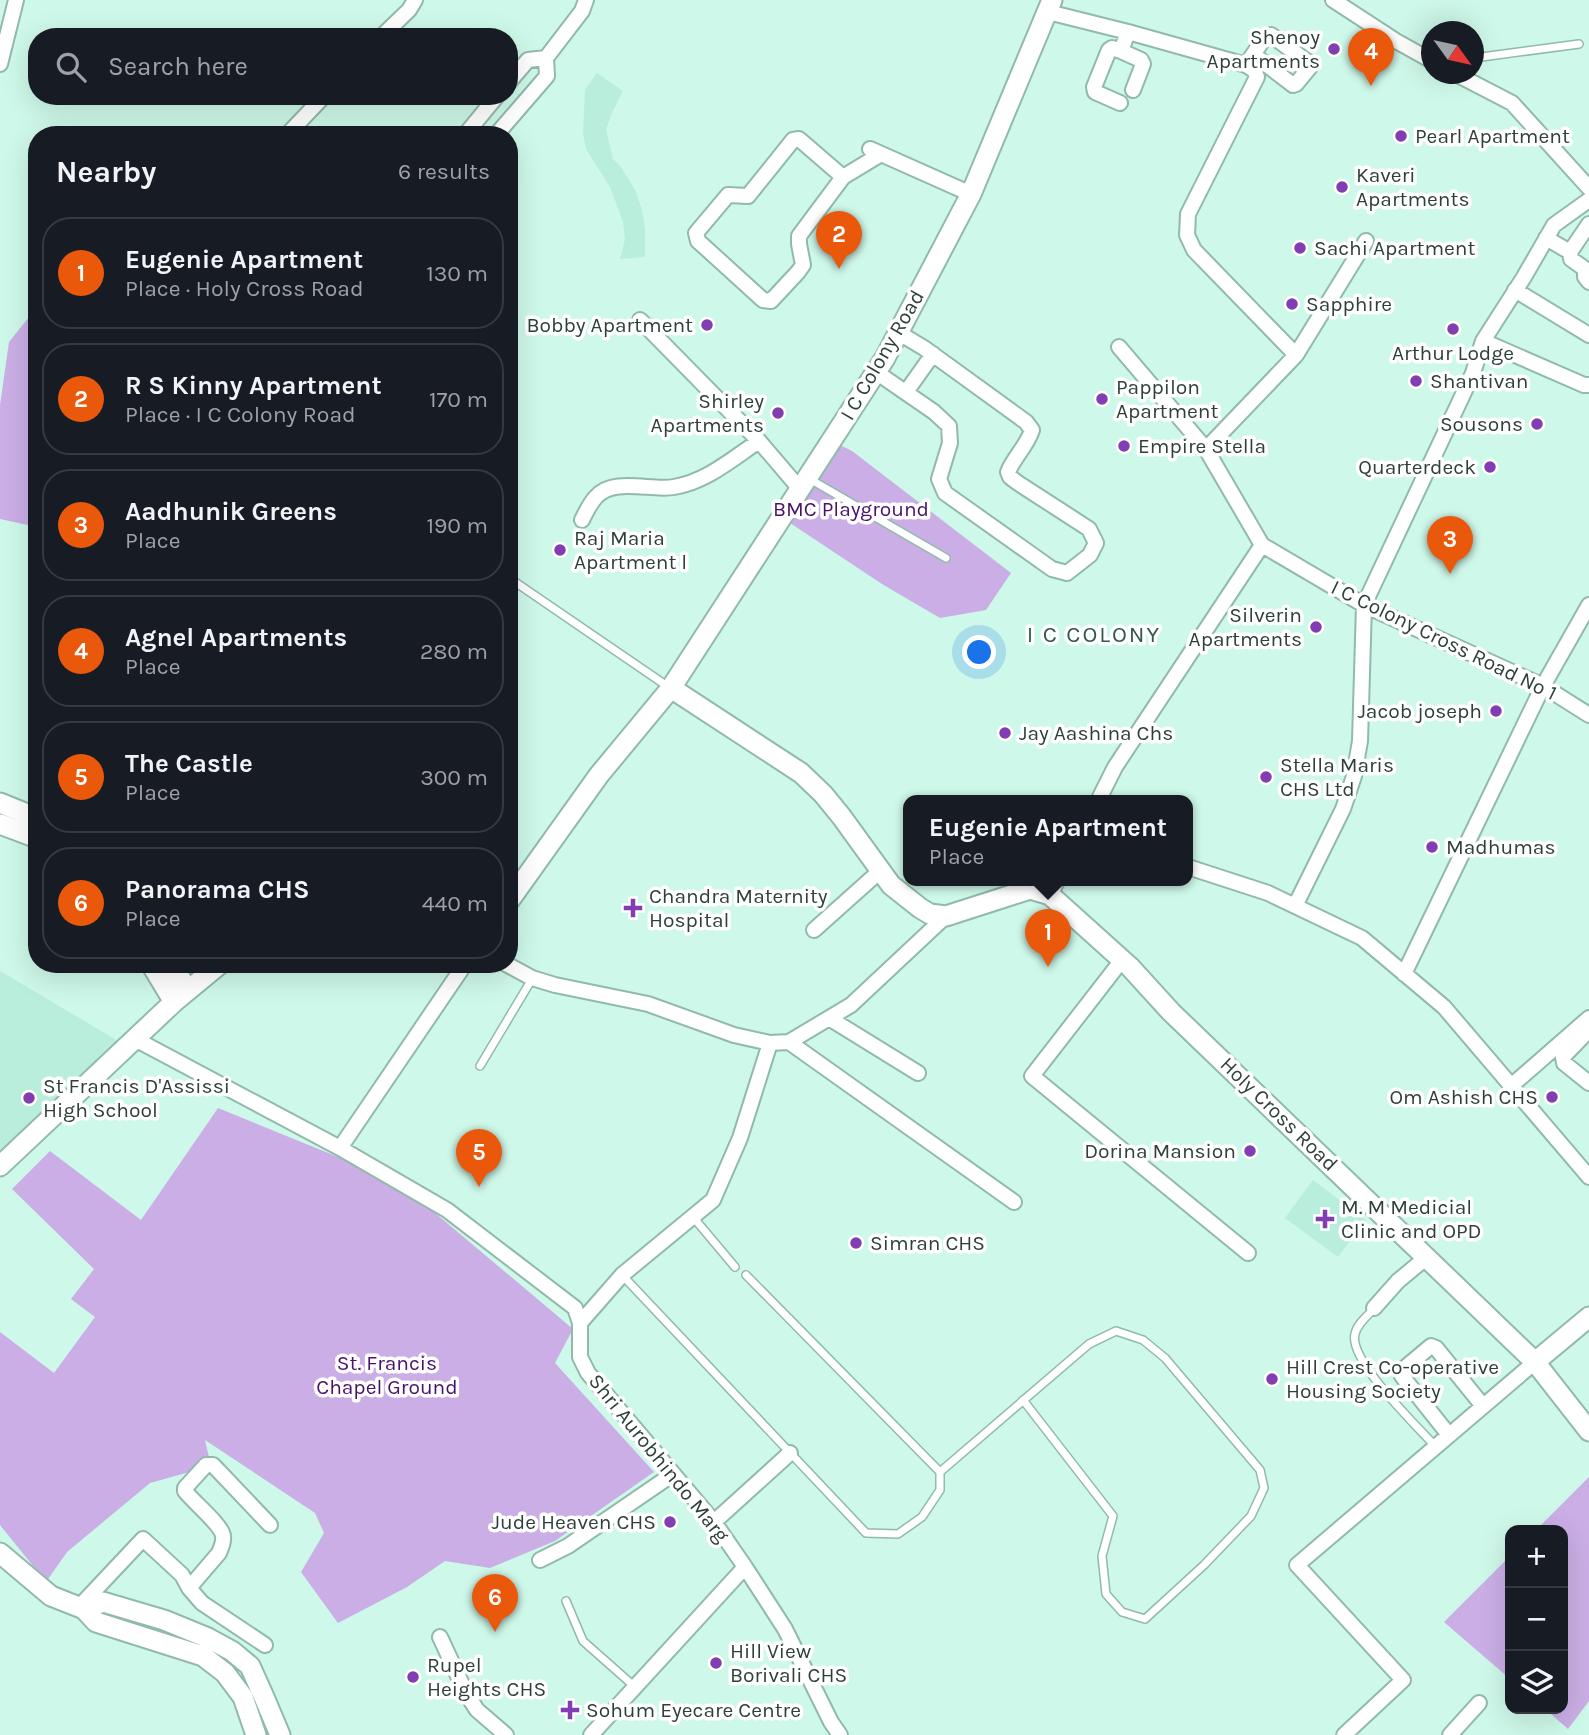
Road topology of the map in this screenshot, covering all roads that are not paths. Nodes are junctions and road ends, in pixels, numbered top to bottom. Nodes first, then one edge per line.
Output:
1 (16, 0) edge
2 (415, 0) edge
3 (586, 0) edge
4 (1333, 0) edge
5 (1050, 6) edge
6 (6, 14) edge
7 (391, 28) edge
8 (1128, 32) junction
9 (1579, 44) dead end
10 (1121, 51) junction
11 (1421, 55) edge
12 (1484, 57) edge
13 (545, 58) junction
14 (0, 64) edge
15 (518, 72) edge
16 (1475, 84) edge
17 (1133, 90) dead end
18 (1120, 103) dead end
19 (315, 105) edge
20 (490, 105) edge
21 (296, 126) edge
22 (472, 126) edge
23 (504, 126) edge
24 (844, 177) junction
25 (1589, 188) edge
26 (971, 194) junction
27 (1589, 200) edge
28 (1589, 224) edge
29 (1546, 238) junction
30 (1366, 241) dead end
31 (1570, 252) junction
32 (1589, 282) edge
33 (1515, 290) junction
34 (640, 320) dead end
35 (899, 333) junction
36 (1589, 335) edge
37 (1483, 341) junction
38 (1119, 347) dead end
39 (933, 354) junction
40 (1296, 355) junction
41 (876, 372) junction
42 (1589, 385) edge
43 (906, 392) junction
44 (758, 441) junction
45 (1206, 449) junction
46 (804, 484) junction
47 (582, 520) dead end
48 (1262, 545) junction
49 (946, 558) dead end
50 (518, 584) edge
51 (1364, 605) junction
52 (1589, 605) edge
53 (1543, 686) junction
54 (671, 688) junction
55 (1589, 715) edge
56 (1101, 795) edge
57 (0, 803) edge
58 (0, 824) edge
59 (28, 825) edge
60 (28, 829) edge
61 (1193, 869) edge
62 (880, 871) junction
63 (1053, 888) edge
64 (518, 889) edge
65 (1295, 906) junction
66 (946, 916) junction
67 (814, 930) dead end
68 (1122, 960) junction
69 (518, 970) edge
70 (159, 973) edge
71 (174, 973) edge
72 (209, 973) edge
73 (459, 973) edge
74 (1404, 974) junction
75 (532, 978) junction
76 (181, 996) junction
77 (830, 1018) junction
78 (1588, 1023) edge
79 (135, 1039) junction
80 (789, 1042) junction
81 (770, 1043) junction
82 (480, 1066) dead end
83 (918, 1073) dead end
84 (1589, 1083) edge
85 (1511, 1086) junction
86 (341, 1148) junction
87 (0, 1166) edge
88 (1589, 1177) edge
89 (1014, 1202) dead end
90 (693, 1217) junction
91 (1248, 1253) dead end
92 (1427, 1257) junction
93 (735, 1267) dead end
94 (622, 1275) junction
95 (746, 1275) dead end
96 (1374, 1308) joint
97 (1589, 1317) edge
98 (580, 1323) junction
99 (1535, 1362) junction
100 (1023, 1400) junction
101 (1483, 1406) junction
102 (1589, 1431) edge
103 (1449, 1435) junction
104 (1436, 1447) junction
105 (790, 1453) junction
106 (940, 1472) junction
107 (673, 1474) junction
108 (714, 1522) junction
109 (270, 1525) dead end
110 (0, 1553) edge
111 (540, 1560) dead end
112 (745, 1567) junction
113 (189, 1588) junction
114 (566, 1601) dead end
115 (81, 1608) junction
116 (228, 1620) junction
117 (440, 1637) dead end
118 (265, 1645) dead end
119 (208, 1648) junction
120 (250, 1666) junction
121 (230, 1681) junction
122 (635, 1687) junction
123 (1479, 1703) dead end
124 (830, 1731) edge
125 (256, 1735) edge
126 (280, 1735) edge
127 (506, 1735) edge
128 (591, 1735) edge
129 (839, 1735) edge
130 (1344, 1735) edge
131 (1450, 1735) edge

1 - 6 street
2 - 7 street
3 - 13 street
4 - 11 street
5 - 8 street
5 - 26 street, I C Colony Road
6 - 14 street
8 - 10 street
8 - 40 street
9 - 12 lane
10 - 17 street
10 - 18 street
13 - 15 street
13 - 23 street
16 - 25 street
19 - 21 street
20 - 22 street
24 - 24 street
24 - 26 street
26 - 35 street, I C Colony Road
27 - 29 street
28 - 31 street
29 - 31 street
29 - 33 street
30 - 40 street
31 - 32 street
33 - 36 street
33 - 37 street
34 - 44 street
35 - 39 street
35 - 41 street, I C Colony Road
37 - 42 street
37 - 51 street
38 - 45 street
39 - 43 street
39 - 43 street
40 - 45 street
41 - 43 street
41 - 46 street, I C Colony Road
44 - 46 street
44 - 47 street
45 - 48 street
46 - 49 lane
46 - 54 street, I C Colony Road
48 - 51 street, I C Colony Cross Road No 1
48 - 56 street
50 - 54 lane
51 - 53 street, I C Colony Cross Road No 1
51 - 65 street
52 - 53 street
53 - 55 street, I C Colony Cross Road No 1
53 - 74 street
54 - 62 street
54 - 64 street, I C Colony Road
57 - 59 street
58 - 60 street
61 - 65 street
62 - 66 street
62 - 67 street
63 - 66 street
63 - 68 street, Holy Cross Road
65 - 74 street
66 - 77 street
68 - 91 street
68 - 92 street, Holy Cross Road
69 - 75 street
70 - 76 street
71 - 76 street
72 - 76 street
73 - 86 street
74 - 85 street
75 - 81 street
75 - 82 lane
76 - 79 street
77 - 80 street
77 - 83 street
78 - 84 street
78 - 85 street
79 - 86 street
79 - 87 street
80 - 81 street
80 - 89 street
81 - 90 street
85 - 88 street
86 - 98 street
90 - 93 lane
90 - 94 street
92 - 96 street
92 - 99 street, Holy Cross Road
94 - 98 street
94 - 105 lane
95 - 106 lane
96 - 104 lane
97 - 99 street
98 - 107 street, Shri Aurobhindo Marg
99 - 101 street
99 - 102 street, Holy Cross Road
100 - 100 lane
100 - 106 lane
101 - 103 street
101 - 103 street
103 - 104 street
104 - 130 street
105 - 106 lane
105 - 108 street
107 - 108 street, Shri Aurobhindo Marg
107 - 111 street
108 - 112 street, Shri Aurobhindo Marg
109 - 113 street
110 - 115 street
112 - 122 street
112 - 124 street, Shri Aurobhindo Marg
113 - 115 street
113 - 116 street
114 - 122 lane
115 - 119 street
116 - 118 street
116 - 119 street
117 - 127 street
119 - 120 street
119 - 121 street
120 - 121 street
120 - 126 street
121 - 125 street
122 - 128 street
123 - 131 street
124 - 129 street, Shri Aurobhindo Marg

